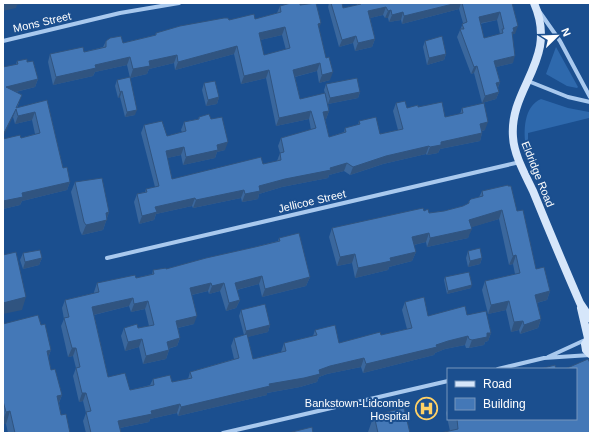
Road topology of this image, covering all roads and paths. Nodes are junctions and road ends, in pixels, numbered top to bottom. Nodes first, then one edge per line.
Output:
1 (179, 3) edge
2 (534, 3) edge
3 (3, 41) edge
4 (528, 81) junction
5 (590, 97) edge
6 (590, 102) edge
7 (520, 162) junction
8 (108, 258) dead end
9 (580, 303) junction
10 (590, 318) edge
11 (588, 338) edge
12 (590, 354) edge
13 (544, 358) junction
14 (502, 368) edge
15 (447, 381) edge
16 (223, 433) edge

1 - 3 street, Mons Street
2 - 4 street, Eldridge Road
2 - 5 street
4 - 6 street
4 - 7 street, Eldridge Road
7 - 8 street, Jellicoe Street
7 - 9 street, Eldridge Road
9 - 10 street, Eldridge Road
9 - 11 street, Eldridge Road
11 - 12 street, Eldridge Road
11 - 13 street
12 - 13 street
13 - 14 street
15 - 16 street

